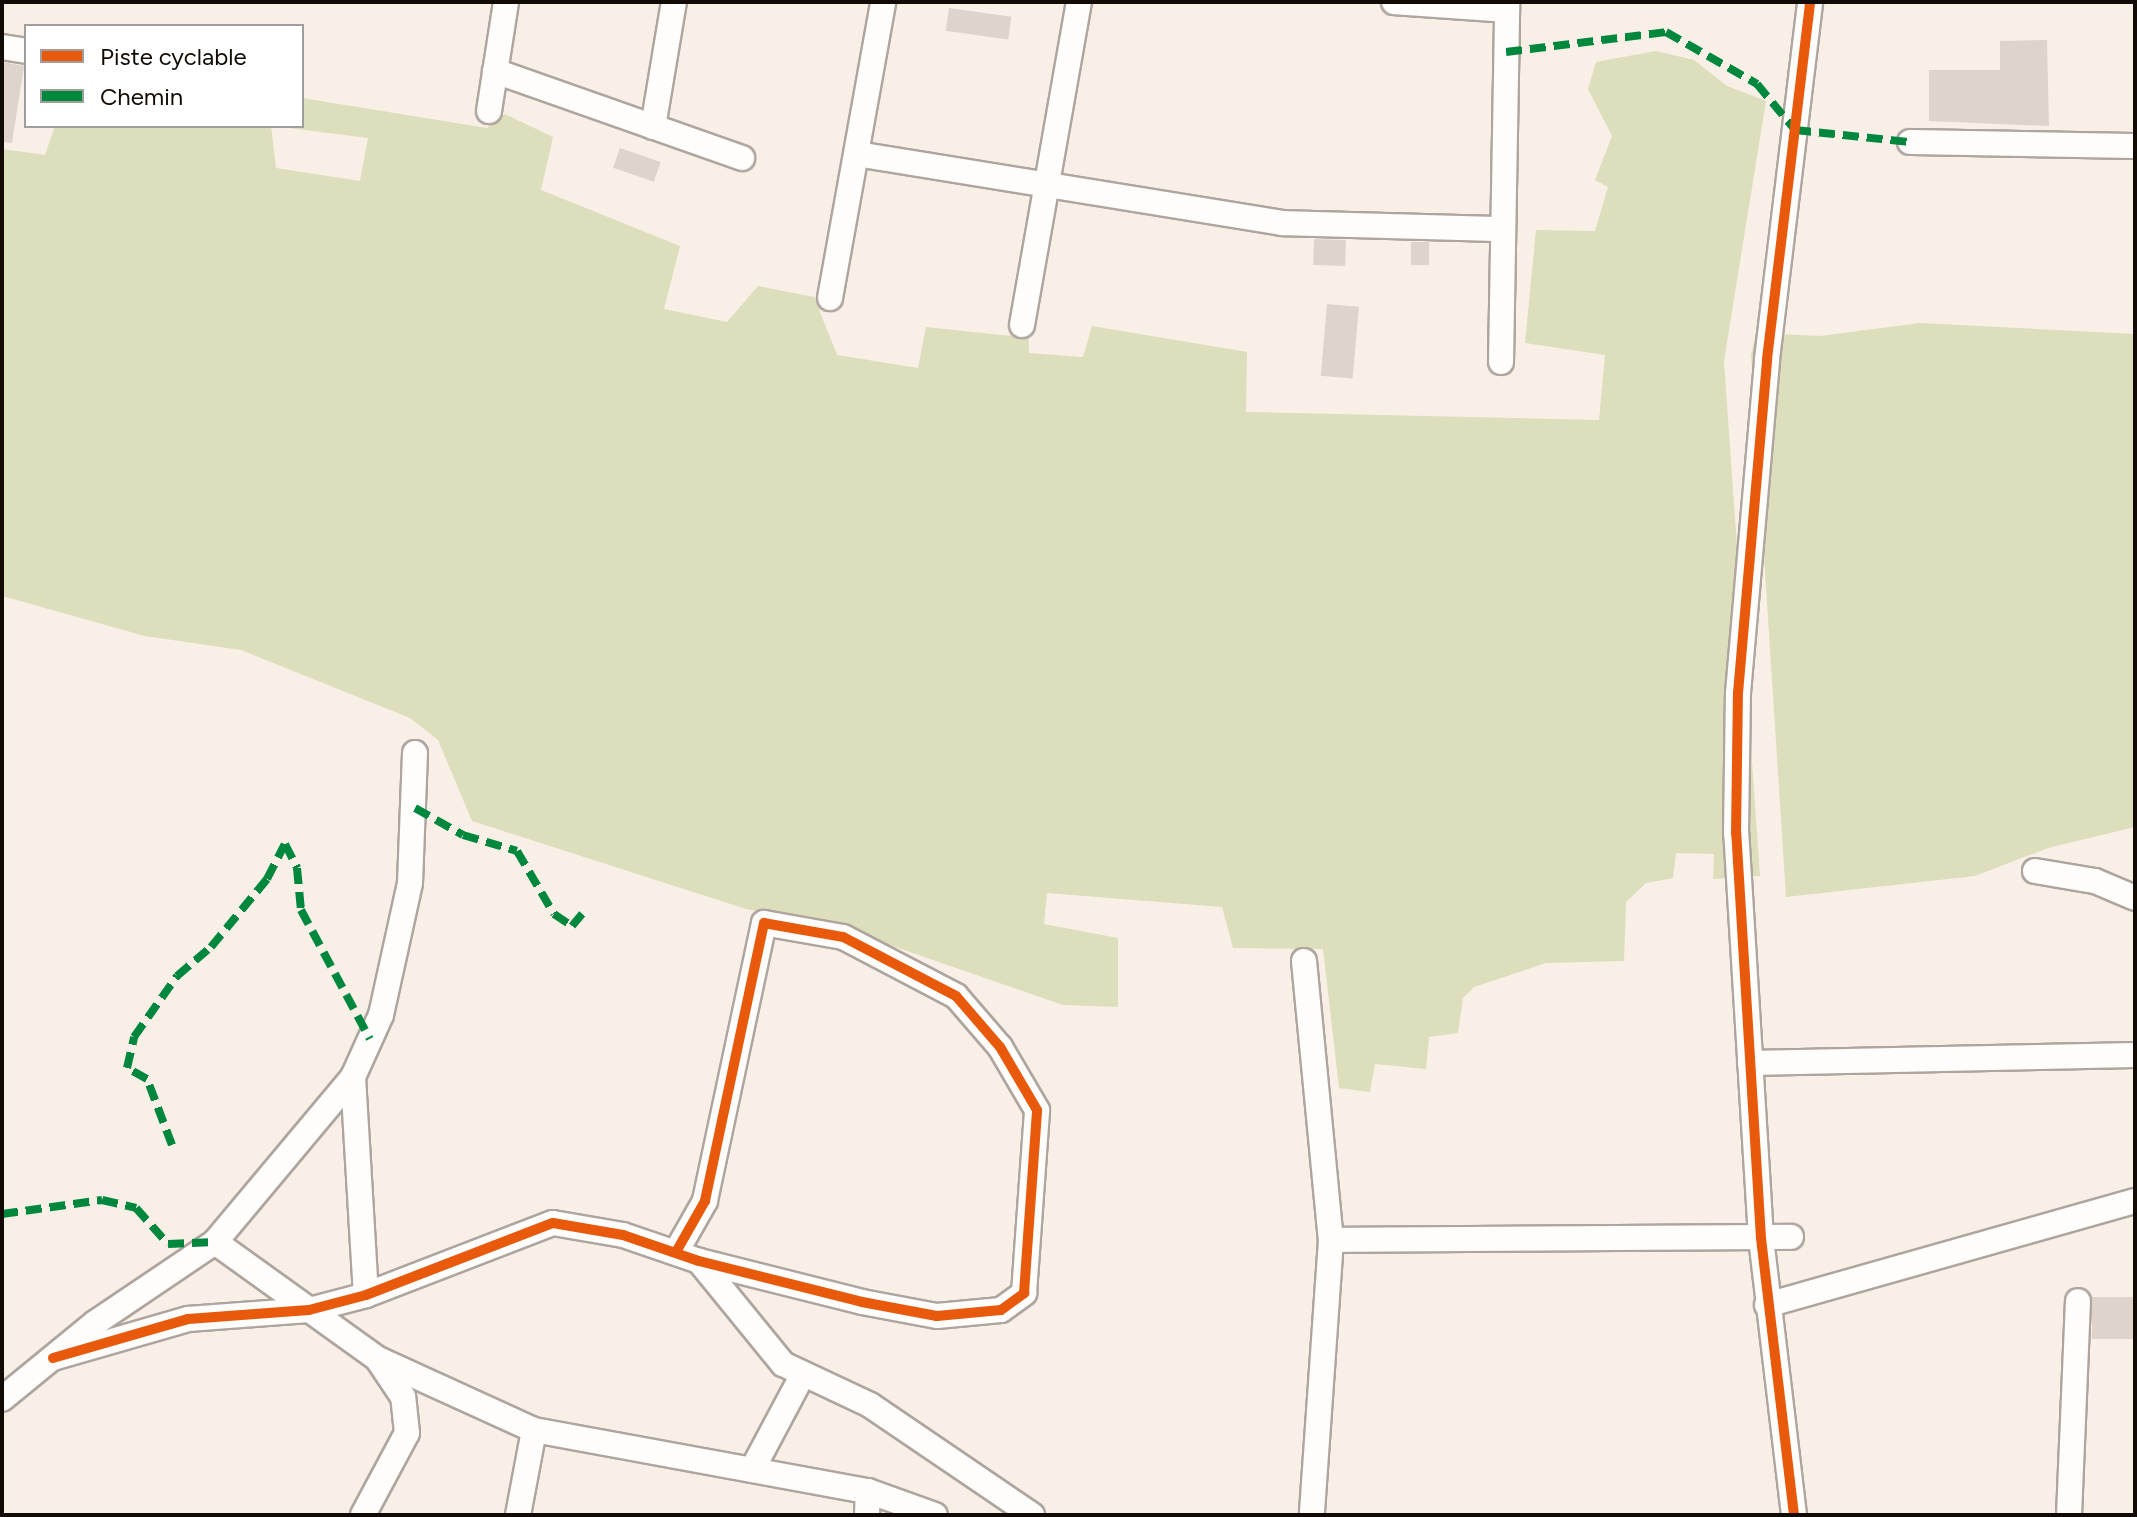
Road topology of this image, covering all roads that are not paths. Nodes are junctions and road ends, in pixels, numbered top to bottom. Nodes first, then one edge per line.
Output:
1 (506, 2) edge
2 (674, 2) edge
3 (883, 2) edge
4 (1079, 2) edge
5 (1394, 2) edge
6 (1810, 2) edge
7 (1507, 6) edge
8 (2, 47) edge
9 (24, 51) edge
10 (495, 71) junction
11 (489, 111) dead end
12 (653, 127) junction
13 (1910, 142) dead end
14 (2135, 146) edge
15 (857, 154) junction
16 (742, 158) dead end
17 (1047, 185) junction
18 (1503, 229) junction
19 (830, 298) dead end
20 (1022, 325) dead end
21 (1501, 362) dead end
22 (415, 753) dead end
23 (2035, 871) dead end
24 (2135, 898) edge
25 (1304, 961) dead end
26 (2135, 1055) edge
27 (1750, 1063) junction
28 (353, 1077) junction
29 (2135, 1201) edge
30 (1791, 1237) dead end
31 (1761, 1238) junction
32 (1331, 1240) junction
33 (215, 1242) junction
34 (676, 1252) junction
35 (699, 1261) junction
36 (366, 1295) junction
37 (2078, 1301) dead end
38 (1767, 1305) junction
39 (309, 1310) junction
40 (53, 1358) junction
41 (378, 1359) junction
42 (803, 1374) junction
43 (2, 1399) edge
44 (534, 1430) junction
45 (752, 1470) junction
46 (868, 1503) edge
47 (363, 1515) edge
48 (518, 1515) edge
49 (935, 1515) edge
50 (1032, 1515) edge
51 (1312, 1515) edge
52 (1794, 1515) edge
53 (2069, 1515) edge

1 - 10 street
2 - 12 street
3 - 15 street
4 - 17 street
5 - 7 street
6 - 27 street
7 - 18 street
8 - 9 street
10 - 11 street
10 - 12 street
12 - 16 street
13 - 14 street
15 - 17 street
15 - 19 street
17 - 18 street
17 - 20 street
18 - 21 street
22 - 28 street
23 - 24 street
25 - 32 street
26 - 27 street
27 - 31 street
28 - 33 street
28 - 36 street
29 - 38 street
30 - 31 street
31 - 32 street
31 - 38 street
32 - 51 street
33 - 39 street
33 - 40 street
34 - 35 street
34 - 35 street
34 - 36 street
35 - 42 street
36 - 39 street
37 - 53 street
38 - 52 street
39 - 40 street
39 - 41 street
40 - 43 street
41 - 44 street
41 - 47 street
42 - 45 street
42 - 50 street
44 - 45 street
44 - 48 street
45 - 46 street
46 - 49 street

